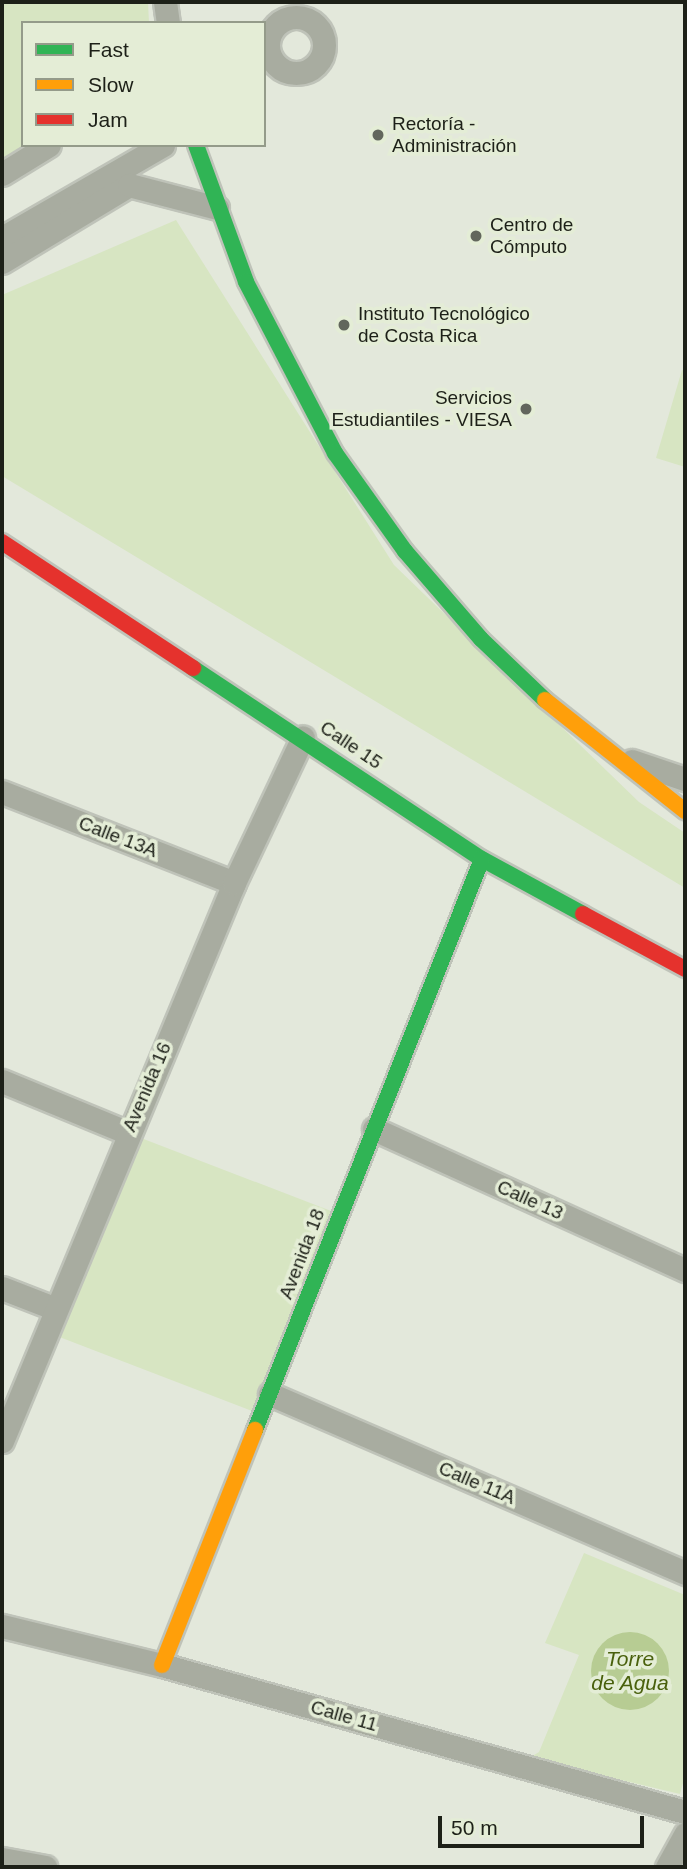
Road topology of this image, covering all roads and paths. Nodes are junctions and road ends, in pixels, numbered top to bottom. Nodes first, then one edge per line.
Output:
1 (165, 2) edge
2 (169, 21) edge
3 (46, 147) edge
4 (160, 147) edge
5 (197, 147) edge
6 (2, 174) edge
7 (217, 208) junction
8 (2, 238) edge
9 (2, 262) edge
10 (2, 542) edge
11 (303, 737) junction
12 (614, 755) junction
13 (685, 779) edge
14 (2, 792) edge
15 (685, 811) edge
16 (482, 859) junction
17 (234, 883) junction
18 (685, 969) edge
19 (2, 1081) edge
20 (374, 1129) junction
21 (128, 1133) junction
22 (685, 1270) edge
23 (2, 1288) edge
24 (57, 1309) junction
25 (270, 1394) junction
26 (2, 1441) edge
27 (685, 1573) edge
28 (2, 1626) edge
29 (162, 1665) junction
30 (685, 1812) edge
31 (685, 1834) edge
32 (2, 1859) edge
33 (46, 1867) edge
34 (667, 1867) edge

1 - 2 street
3 - 6 street
4 - 8 street
5 - 7 street
7 - 9 street
7 - 12 street
10 - 11 street, Calle 15
11 - 16 street, Calle 15
11 - 17 street, Avenida 16
12 - 13 street
12 - 15 street
14 - 17 street, Calle 13A
16 - 18 street, Calle 15
16 - 20 street, Avenida 18
17 - 21 street, Avenida 16
19 - 21 street
20 - 22 street, Calle 13
20 - 25 street, Avenida 18
21 - 24 street, Avenida 16
23 - 24 street
24 - 26 street, Avenida 16
25 - 27 street, Calle 11A
25 - 29 street, Avenida 18
28 - 29 street, Calle 11
29 - 30 street, Calle 11
31 - 34 street
32 - 33 street

